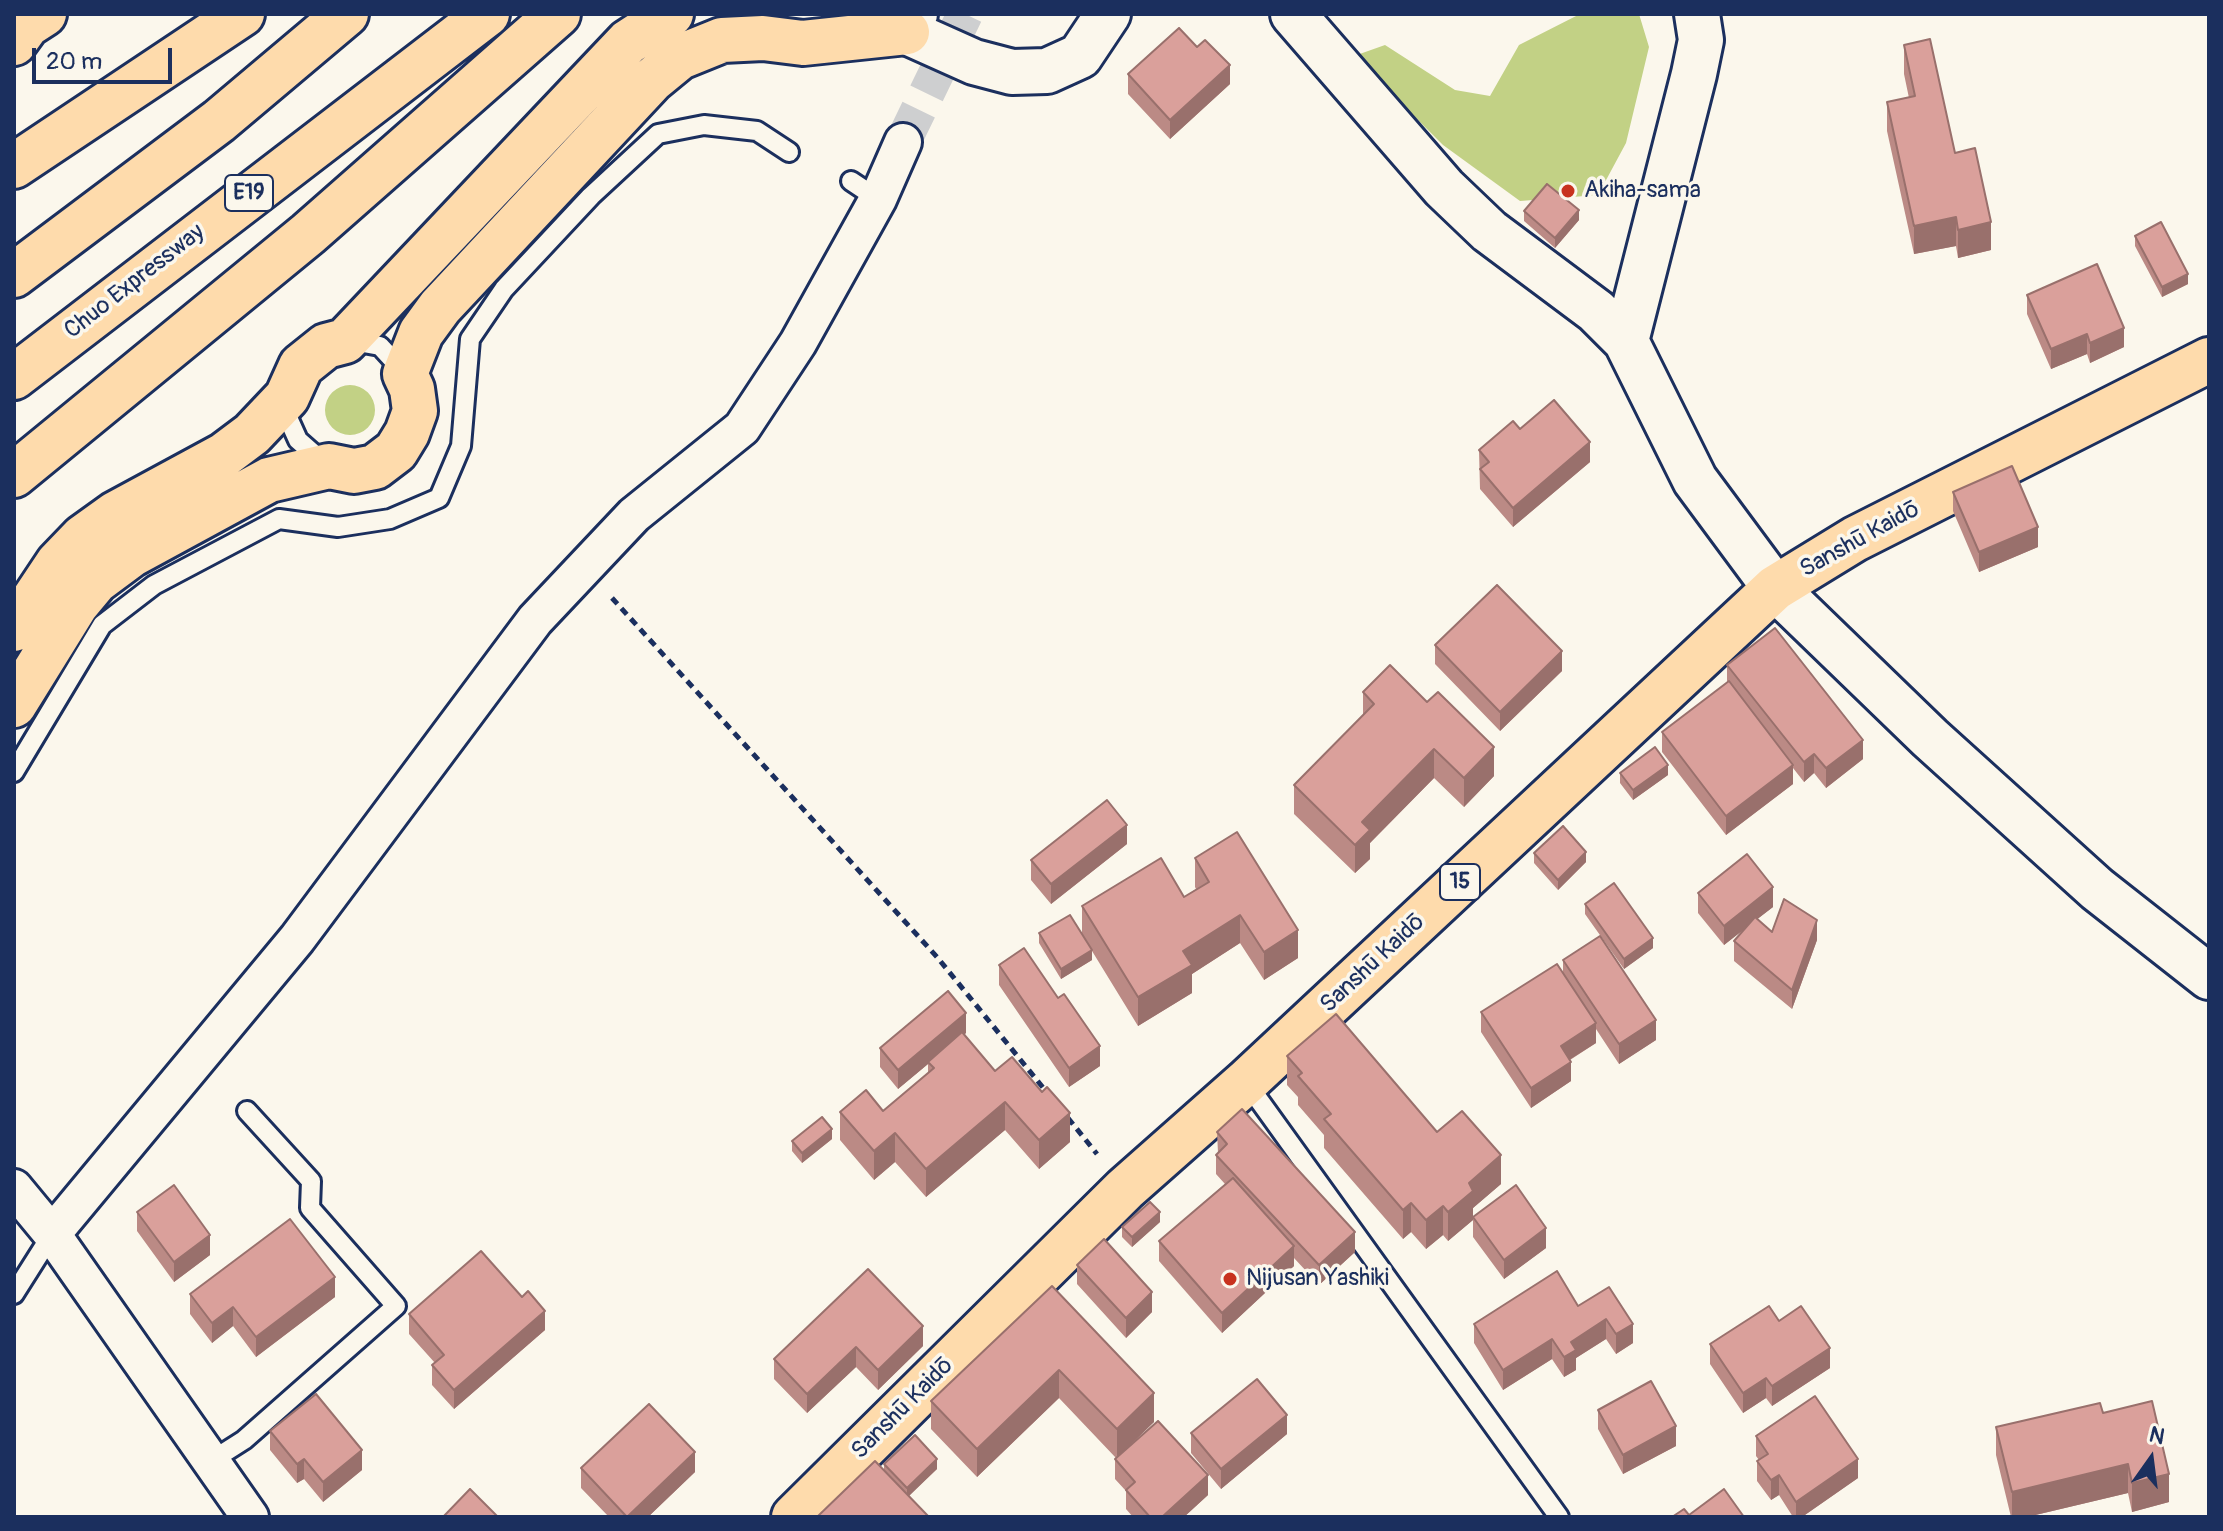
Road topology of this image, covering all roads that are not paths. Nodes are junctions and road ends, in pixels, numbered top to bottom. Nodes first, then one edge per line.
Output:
1 (44, 14) edge
2 (242, 14) edge
3 (346, 14) edge
4 (487, 14) edge
5 (558, 14) edge
6 (671, 14) edge
7 (803, 14) edge
8 (1108, 14) edge
9 (1293, 14) edge
10 (1697, 14) edge
11 (911, 23) edge
12 (14, 43) edge
13 (903, 142) tunnel mouth
14 (789, 152) dead end
15 (14, 166) edge
16 (14, 275) edge
17 (345, 341) junction
18 (1626, 341) junction
19 (2209, 360) edge
20 (405, 374) junction
21 (14, 377) edge
22 (287, 397) junction
23 (329, 466) junction
24 (14, 475) edge
25 (1775, 588) junction
26 (14, 629) edge
27 (14, 705) edge
28 (14, 772) edge
29 (2209, 977) edge
30 (1246, 1082) junction
31 (247, 1111) dead end
32 (14, 1188) edge
33 (52, 1234) junction
34 (14, 1294) edge
35 (211, 1461) junction
36 (250, 1517) edge
37 (794, 1517) edge
38 (1559, 1517) edge

1 - 12 main road
2 - 15 main road
3 - 16 main road
4 - 21 main road, Chuo Expressway / E19
5 - 24 main road
6 - 17 main road
7 - 11 main road
8 - 11 street
9 - 18 street
10 - 18 street
11 - 20 main road
13 - 33 street
14 - 28 lane
17 - 20 lane
17 - 22 main road
18 - 25 street
19 - 25 main road, Sanshū Kaidō / 15
20 - 23 main road
22 - 23 lane
22 - 26 main road
23 - 27 main road
25 - 29 street
25 - 30 main road, Sanshū Kaidō / 15
30 - 37 main road, Sanshū Kaidō / 15
30 - 38 lane
31 - 35 lane
32 - 33 street
33 - 34 lane
33 - 35 street
35 - 36 street

